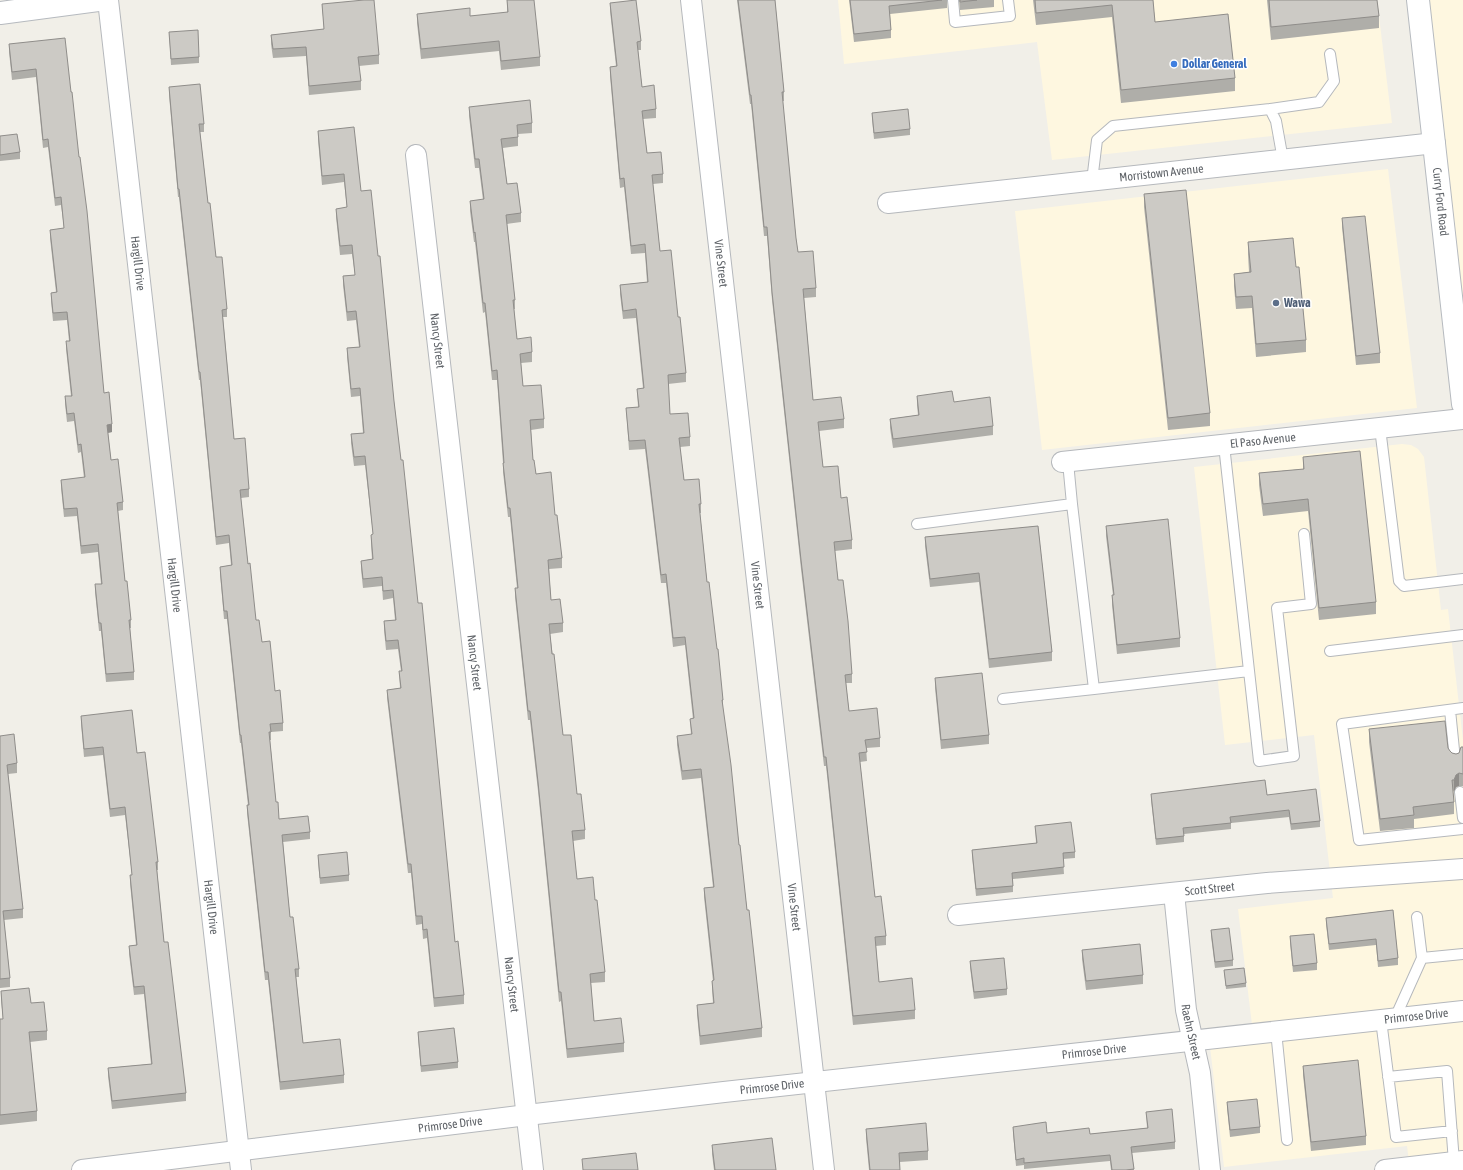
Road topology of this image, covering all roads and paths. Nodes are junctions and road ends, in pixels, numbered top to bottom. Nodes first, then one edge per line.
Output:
1 (98, 0) edge
2 (108, 0) edge
3 (691, 0) edge
4 (952, 0) edge
5 (1008, 0) edge
6 (1418, 0) edge
7 (0, 13) edge
8 (1330, 54) dead end
9 (1270, 109) junction
10 (1435, 143) junction
11 (416, 155) dead end
12 (1283, 160) junction
13 (1092, 181) junction
14 (888, 203) dead end
15 (1463, 404) edge
16 (1463, 419) edge
17 (1380, 428) junction
18 (1224, 445) junction
19 (1065, 462) joint
20 (1072, 504) junction
21 (917, 524) dead end
22 (1304, 534) dead end
23 (1463, 579) edge
24 (1463, 635) edge
25 (1330, 651) dead end
26 (1249, 672) junction
27 (1094, 689) junction
28 (1003, 699) dead end
29 (1463, 708) edge
30 (1450, 710) junction
31 (1455, 760) edge
32 (1460, 792) edge
33 (1463, 818) edge
34 (1463, 829) edge
35 (1463, 869) edge
36 (1174, 893) junction
37 (958, 915) dead end
38 (1416, 917) dead end
39 (1463, 954) edge
40 (1422, 958) junction
41 (1463, 1011) edge
42 (1388, 1019) junction
43 (1276, 1031) junction
44 (1193, 1040) junction
45 (1388, 1077) junction
46 (814, 1081) junction
47 (527, 1115) junction
48 (1452, 1131) junction
49 (1287, 1140) dead end
50 (240, 1161) edge
51 (1459, 1162) edge
52 (82, 1170) edge
53 (533, 1170) edge
54 (824, 1170) edge
55 (1210, 1170) edge
56 (1385, 1170) edge

1 - 7 street
2 - 50 street, Hargill Drive
3 - 46 street, Vine Street
4 - 5 lane
6 - 10 street, Curry Ford Road
8 - 9 lane
9 - 12 lane
9 - 13 lane
10 - 12 street, Morristown Avenue
10 - 15 street, Curry Ford Road
11 - 47 street, Nancy Street
12 - 13 street, Morristown Avenue
13 - 14 street, Morristown Avenue
16 - 17 street, El Paso Avenue
17 - 18 street, El Paso Avenue
17 - 23 lane
18 - 19 street, El Paso Avenue
18 - 26 lane
19 - 20 lane
20 - 21 lane
20 - 27 lane
22 - 26 lane
24 - 25 lane
26 - 27 lane
27 - 28 lane
29 - 30 lane
30 - 31 lane
30 - 34 lane
32 - 33 lane
35 - 36 street, Scott Street
36 - 37 street, Scott Street
36 - 44 street, Raehn Street
38 - 40 lane
39 - 40 lane
40 - 42 lane
41 - 42 street, Primrose Drive
42 - 43 street, Primrose Drive
42 - 45 lane
43 - 44 street, Primrose Drive
43 - 49 lane
44 - 46 street, Primrose Drive
44 - 55 street, Raehn Street
45 - 48 lane
45 - 48 lane
46 - 47 street, Primrose Drive
46 - 54 street, Vine Street
47 - 50 street, Primrose Drive
47 - 53 street, Nancy Street
48 - 51 lane
50 - 52 street, Primrose Drive
51 - 56 street

